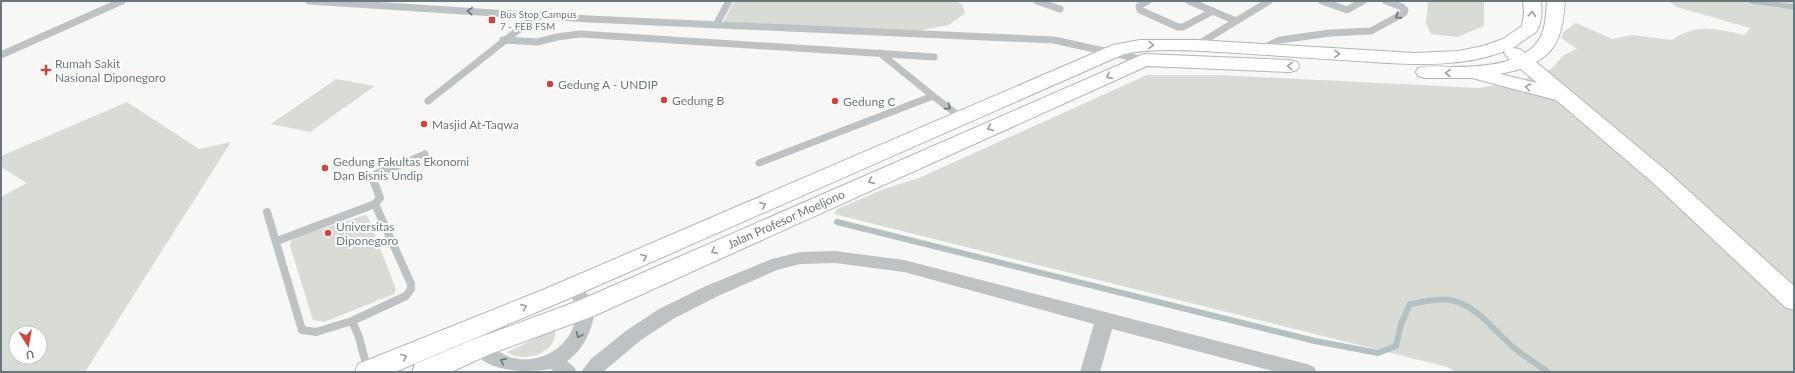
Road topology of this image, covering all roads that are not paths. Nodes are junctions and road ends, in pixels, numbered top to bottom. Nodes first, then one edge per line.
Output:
1 (122, 1) edge
2 (309, 1) edge
3 (729, 1) edge
4 (1037, 1) edge
5 (1148, 1) edge
6 (1189, 1) edge
7 (1269, 1) edge
8 (1322, 1) edge
9 (1363, 1) edge
10 (1386, 1) edge
11 (1532, 1) edge
12 (1556, 1) edge
13 (1060, 9) dead end
14 (1213, 11) junction
15 (536, 16) junction
16 (1236, 21) junction
17 (716, 25) junction
18 (503, 40) junction
19 (1197, 45) junction
20 (1504, 45) junction
21 (1260, 50) junction
22 (1542, 50) junction
23 (880, 52) junction
24 (1114, 52) junction
25 (1, 55) edge
26 (934, 57) dead end
27 (1144, 60) junction
28 (1524, 61) junction
29 (1471, 73) junction
30 (933, 96) junction
31 (1566, 96) junction
32 (428, 101) dead end
33 (962, 118) junction
34 (426, 154) dead end
35 (759, 163) dead end
36 (375, 204) junction
37 (268, 212) dead end
38 (277, 241) junction
39 (574, 287) junction
40 (1794, 301) edge
41 (587, 308) junction
42 (1105, 320) junction
43 (352, 321) junction
44 (476, 326) junction
45 (481, 347) junction
46 (560, 367) edge
47 (428, 371) edge
48 (368, 372) edge
49 (591, 372) edge
50 (1090, 372) edge
51 (1308, 372) edge

1 - 25 lane
15 -> 2 lane
3 - 17 lane
4 - 13 lane
5 - 14 lane
6 - 14 lane
7 - 16 lane
8 - 9 lane
10 -> 21 lane
20 -> 11 street
12 - 22 street
14 - 16 lane
15 - 17 lane
15 - 18 lane
16 - 19 lane
17 - 24 lane
18 - 23 lane
18 - 32 lane
19 - 21 street
24 -> 19 street
21 -> 20 street
20 - 28 street
22 - 28 street
22 - 31 street
23 - 26 lane
23 - 30 lane
24 - 27 lane
24 - 33 street
29 -> 27 street
27 -> 41 street, Jalan Profesor Moeljono
28 - 29 street
28 - 31 street
31 -> 29 street
30 -> 33 lane
30 - 35 lane
31 - 40 street
39 -> 33 street
34 - 36 lane
36 - 38 lane
36 - 43 lane
37 - 38 lane
38 - 43 lane
39 - 41 street
44 -> 39 street
41 - 45 street, Jalan Profesor Moeljono
41 -> 46 street
42 - 49 street
42 - 50 street
42 - 51 street
43 - 48 lane
44 - 45 street
48 -> 44 street
46 -> 45 street
45 - 47 street, Jalan Profesor Moeljono

